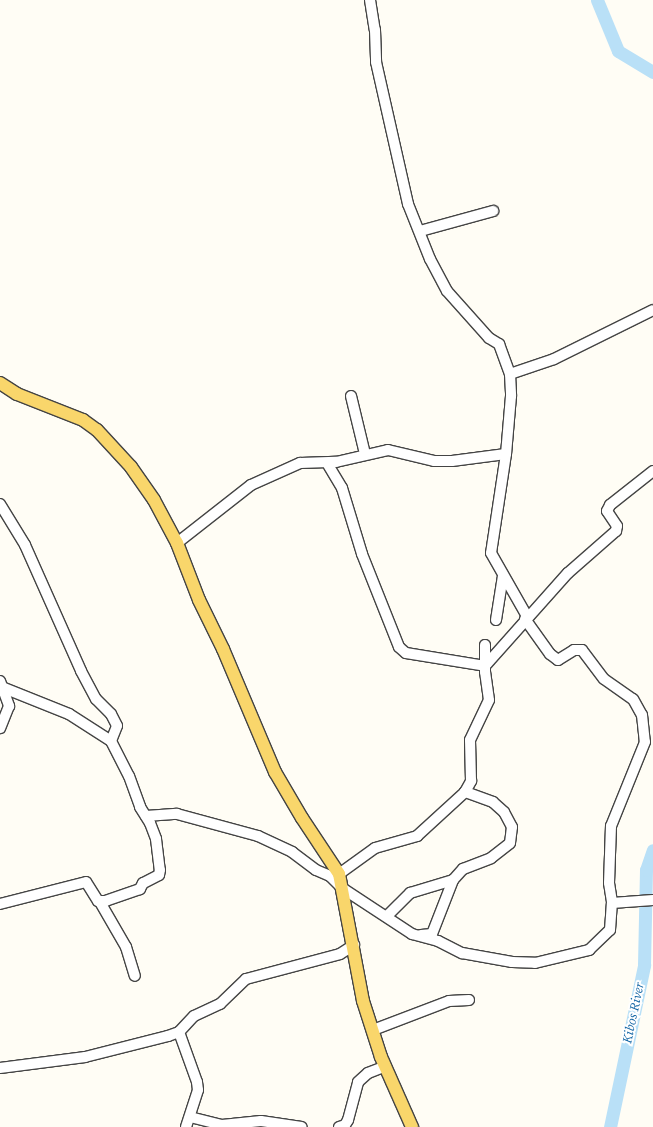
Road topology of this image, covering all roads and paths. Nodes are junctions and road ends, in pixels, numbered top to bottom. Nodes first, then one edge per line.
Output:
1 (370, 0) edge
2 (493, 211) dead end
3 (420, 230) junction
4 (653, 310) edge
5 (510, 374) junction
6 (0, 383) edge
7 (351, 396) dead end
8 (365, 454) junction
9 (506, 454) junction
10 (327, 463) junction
11 (653, 471) edge
12 (0, 504) edge
13 (177, 542) junction
14 (503, 576) junction
15 (526, 618) junction
16 (496, 620) dead end
17 (486, 645) dead end
18 (485, 666) junction
19 (2, 685) edge
20 (0, 728) edge
21 (111, 741) junction
22 (465, 792) junction
23 (146, 816) junction
24 (339, 874) junction
25 (453, 880) junction
26 (342, 888) junction
27 (653, 900) edge
28 (100, 902) junction
29 (612, 903) junction
30 (0, 904) edge
31 (386, 916) junction
32 (417, 936) junction
33 (354, 945) junction
34 (135, 976) dead end
35 (469, 1000) dead end
36 (373, 1030) junction
37 (179, 1032) junction
38 (386, 1066) junction
39 (0, 1068) edge
40 (190, 1117) junction
41 (186, 1127) edge
42 (302, 1127) edge
43 (339, 1127) edge
44 (412, 1127) edge

1 - 3 street
2 - 3 street
3 - 5 street
4 - 5 street
5 - 9 street
6 - 13 main road
7 - 8 street
8 - 9 street
8 - 10 street
9 - 14 street
10 - 13 street
10 - 18 street
11 - 15 street
12 - 21 street
13 - 24 main road
14 - 15 street
14 - 16 street
15 - 18 street
15 - 29 street
17 - 18 street
18 - 22 street
19 - 20 street
19 - 21 street
21 - 23 street
22 - 24 street
22 - 25 street
23 - 26 street
23 - 28 street
24 - 26 main road
25 - 31 street
25 - 32 street
26 - 31 street
26 - 33 main road
27 - 29 street
28 - 30 street
28 - 34 street
29 - 32 street
31 - 32 street
33 - 36 main road
33 - 37 street
35 - 36 street
36 - 38 main road
37 - 39 street
37 - 40 street
38 - 43 street
38 - 44 main road
40 - 41 street
40 - 42 street

